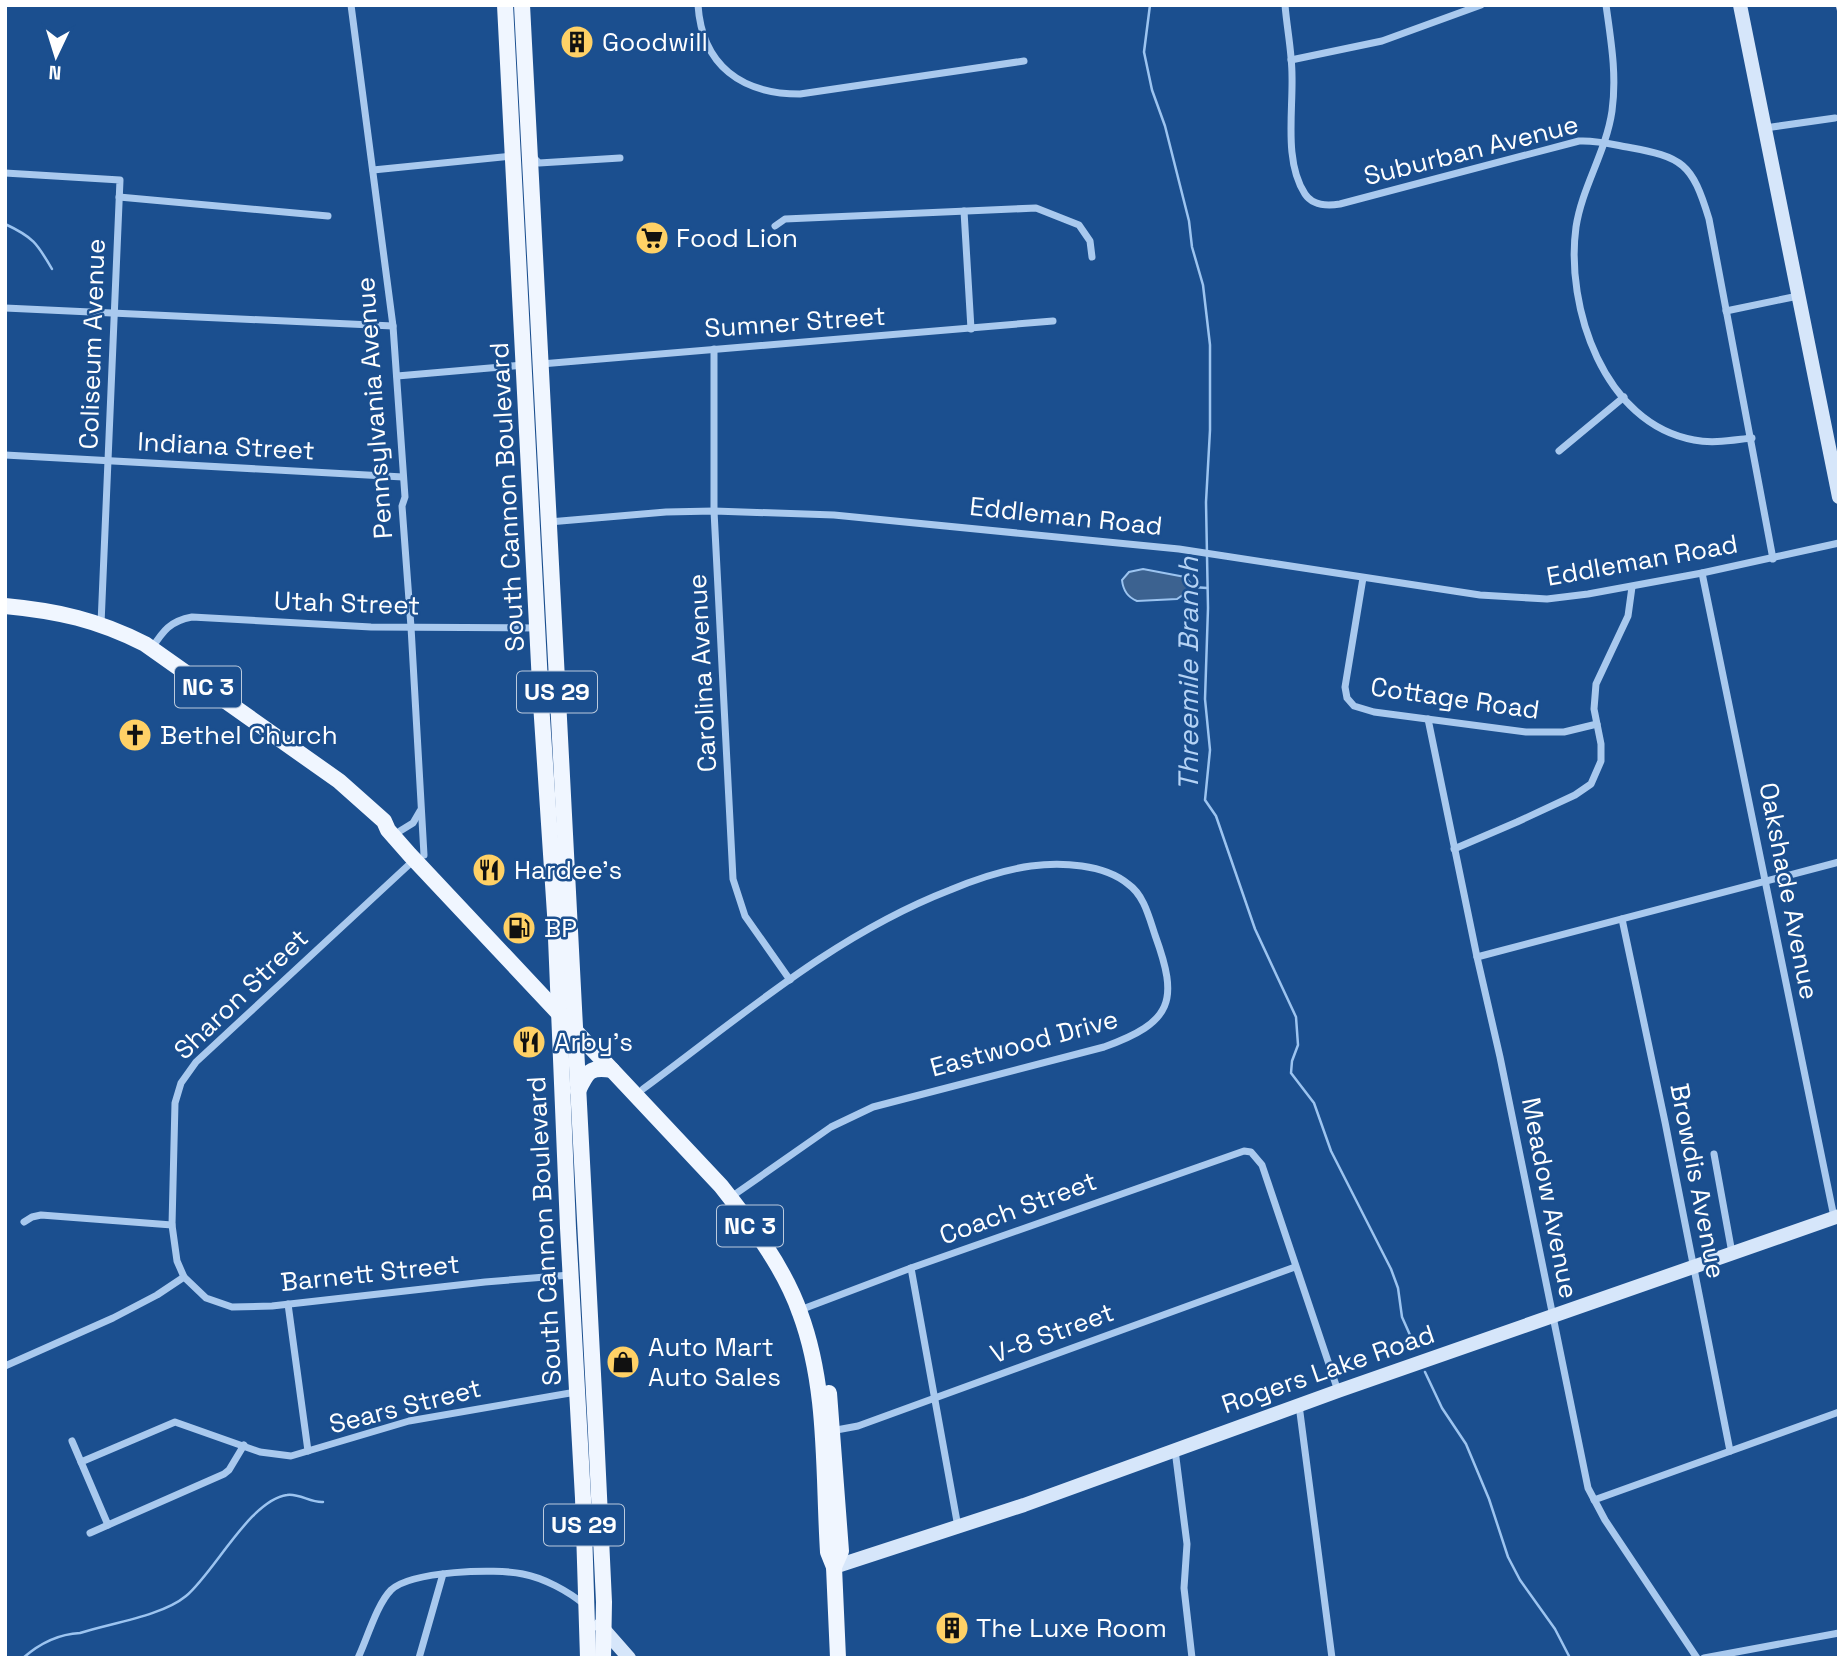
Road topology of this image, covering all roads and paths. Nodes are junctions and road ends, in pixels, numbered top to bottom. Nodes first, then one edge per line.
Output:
1 (351, 5) edge
2 (505, 5) edge
3 (522, 5) edge
4 (698, 5) edge
5 (1285, 5) edge
6 (1481, 5) edge
7 (1606, 5) edge
8 (1740, 5) edge
9 (1291, 60) junction
10 (1024, 61) dead end
11 (1835, 118) dead end
12 (1765, 128) junction
13 (1605, 143) junction
14 (521, 155) junction
15 (620, 158) dead end
16 (373, 170) junction
17 (5, 173) edge
18 (119, 197) junction
19 (964, 211) junction
20 (328, 216) dead end
21 (775, 226) dead end
22 (1092, 257) dead end
23 (1798, 296) junction
24 (5, 308) edge
25 (1726, 311) junction
26 (114, 313) junction
27 (1053, 321) dead end
28 (393, 326) junction
29 (971, 329) junction
30 (714, 349) junction
31 (532, 364) junction
32 (397, 376) junction
33 (1624, 397) junction
34 (1752, 438) junction
35 (1559, 451) dead end
36 (5, 455) edge
37 (109, 461) junction
38 (403, 477) junction
39 (1839, 497) edge
40 (714, 511) junction
41 (541, 523) junction
42 (1839, 543) edge
43 (1773, 559) junction
44 (1702, 573) junction
45 (1363, 578) junction
46 (1632, 587) junction
47 (5, 606) edge
48 (101, 624) junction
49 (411, 626) junction
50 (546, 628) junction
51 (152, 648) junction
52 (1428, 719) junction
53 (1597, 724) junction
54 (421, 810) junction
55 (384, 821) junction
56 (400, 831) junction
57 (1454, 849) junction
58 (419, 857) junction
59 (1839, 862) edge
60 (1766, 881) junction
61 (1622, 919) junction
62 (1477, 957) junction
63 (790, 979) junction
64 (567, 1017) junction
65 (612, 1070) junction
66 (643, 1090) junction
67 (578, 1091) junction
68 (1714, 1154) dead end
69 (733, 1195) junction
70 (1837, 1217) edge
71 (24, 1222) dead end
72 (172, 1225) junction
73 (1732, 1254) junction
74 (911, 1268) junction
75 (1295, 1268) junction
76 (1693, 1268) junction
77 (570, 1275) junction
78 (184, 1277) junction
79 (288, 1304) junction
80 (803, 1309) junction
81 (1553, 1316) junction
82 (591, 1333) junction
83 (5, 1366) edge
84 (1338, 1391) junction
85 (576, 1392) junction
86 (934, 1398) junction
87 (1299, 1405) junction
88 (1839, 1412) edge
89 (827, 1431) junction
90 (72, 1441) dead end
91 (244, 1446) junction
92 (1175, 1450) junction
93 (308, 1451) junction
94 (1730, 1451) junction
95 (81, 1462) junction
96 (1594, 1500) junction
97 (108, 1525) junction
98 (959, 1527) junction
99 (90, 1533) dead end
100 (834, 1567) junction
101 (443, 1574) junction
102 (588, 1608) junction
103 (604, 1630) junction
104 (1839, 1633) edge
105 (358, 1658) edge
106 (419, 1658) edge
107 (588, 1658) edge
108 (603, 1658) edge
109 (629, 1658) edge
110 (838, 1658) edge
111 (1192, 1658) edge
112 (1332, 1658) edge
113 (1697, 1658) edge
114 (1704, 1658) edge

1 - 16 street, Pennsylvania Avenue
2 - 14 main road, South Cannon Boulevard / US 29
3 - 14 main road, South Cannon Boulevard / US 29
4 - 10 street
5 - 9 street, Suburban Avenue
6 - 9 street
7 - 13 street
8 - 12 main road
9 - 13 street, Suburban Avenue
11 - 12 street
12 - 23 main road
13 - 25 street, Suburban Avenue
13 - 33 street
14 - 15 street
14 - 16 street
14 - 31 main road, South Cannon Boulevard / US 29
16 - 28 street, Pennsylvania Avenue
17 - 18 street
18 - 20 street
18 - 26 street, Coliseum Avenue
19 - 21 street
19 - 22 street
19 - 29 street
23 - 25 street
23 - 39 main road
24 - 26 street
25 - 34 street, Suburban Avenue
26 - 28 street
26 - 37 street, Coliseum Avenue
27 - 29 street, Sumner Street
28 - 32 street, Pennsylvania Avenue
29 - 30 street, Sumner Street
30 - 31 street, Sumner Street
30 - 40 street, Carolina Avenue
31 - 32 street, Sumner Street
31 - 41 main road, South Cannon Boulevard / US 29
32 - 38 street, Pennsylvania Avenue
33 - 34 street
33 - 35 street
34 - 43 street, Suburban Avenue
36 - 37 street, Indiana Street
37 - 38 street, Indiana Street
37 - 48 street, Coliseum Avenue
38 - 49 street, Pennsylvania Avenue
40 - 41 street, Eddleman Road
40 - 45 street, Eddleman Road
40 - 63 street, Carolina Avenue
41 - 50 main road, South Cannon Boulevard / US 29
42 - 43 street, Eddleman Road
43 - 44 street, Eddleman Road
44 - 46 street, Eddleman Road
44 - 60 street, Oakshade Avenue
45 - 46 street, Eddleman Road
45 - 52 street, Cottage Road
46 - 53 street
47 - 48 main road, NC 3
48 - 51 main road, NC 3
49 - 50 street, Utah Street
49 - 51 street, Utah Street
49 - 54 street, Pennsylvania Avenue
50 - 64 main road, South Cannon Boulevard / US 29
50 - 64 main road, South Cannon Boulevard / US 29
51 - 55 main road, NC 3
52 - 53 street, Cottage Road
52 - 57 street, Meadow Avenue
53 - 57 street
54 - 56 street
54 - 58 street, Pennsylvania Avenue
55 - 56 main road, NC 3
55 - 58 main road, NC 3
56 - 58 main road, NC 3
57 - 62 street, Meadow Avenue
58 - 64 main road, NC 3
58 - 72 street, Sharon Street
59 - 60 street
60 - 61 street
60 - 70 street, Oakshade Avenue
61 - 62 street
61 - 76 street, Browdis Avenue
62 - 81 street, Meadow Avenue
63 - 66 street, Eastwood Drive
63 - 69 street, Eastwood Drive
64 - 65 main road, NC 3
64 - 66 main road, NC 3
64 - 67 main road, South Cannon Boulevard / US 29
64 - 77 main road, South Cannon Boulevard / US 29
65 - 67 main road
65 - 69 main road, NC 3
66 - 69 main road, NC 3
67 - 82 main road, South Cannon Boulevard / US 29
68 - 73 street
69 - 80 main road, NC 3
70 - 73 main road, Rogers Lake Road
71 - 72 street
72 - 78 street, Sharon Street
73 - 76 main road, Rogers Lake Road
74 - 75 street, Coach Street
74 - 80 street, Coach Street
74 - 86 street
75 - 84 street
75 - 86 street, V-8 Street
76 - 81 main road, Rogers Lake Road
76 - 94 street, Browdis Avenue
77 - 79 street, Barnett Street
77 - 82 main road, US 29
77 - 85 main road, South Cannon Boulevard / US 29
78 - 79 street, Barnett Street
78 - 83 street
79 - 93 street, Sears Street
80 - 89 main road, NC 3
81 - 84 main road, Rogers Lake Road
81 - 96 street, Meadow Avenue
82 - 103 main road, South Cannon Boulevard / US 29
84 - 87 main road, Rogers Lake Road
85 - 93 street, Sears Street
85 - 102 main road, South Cannon Boulevard / US 29
86 - 89 street, V-8 Street
86 - 98 street
87 - 92 main road, Rogers Lake Road
87 - 112 street
88 - 94 street
89 - 100 main road, NC 3
90 - 95 street
91 - 93 street
91 - 95 street
91 - 97 street
92 - 98 main road, Rogers Lake Road
92 - 111 street
94 - 96 street
95 - 97 street
96 - 113 street, Meadow Avenue
97 - 99 street
98 - 100 main road, Rogers Lake Road
100 - 110 main road, NC 3
101 - 102 street
101 - 105 street
101 - 106 street
102 - 103 main road
102 - 107 main road, South Cannon Boulevard / US 29
103 - 108 main road, South Cannon Boulevard / US 29
103 - 109 main road
104 - 114 street

